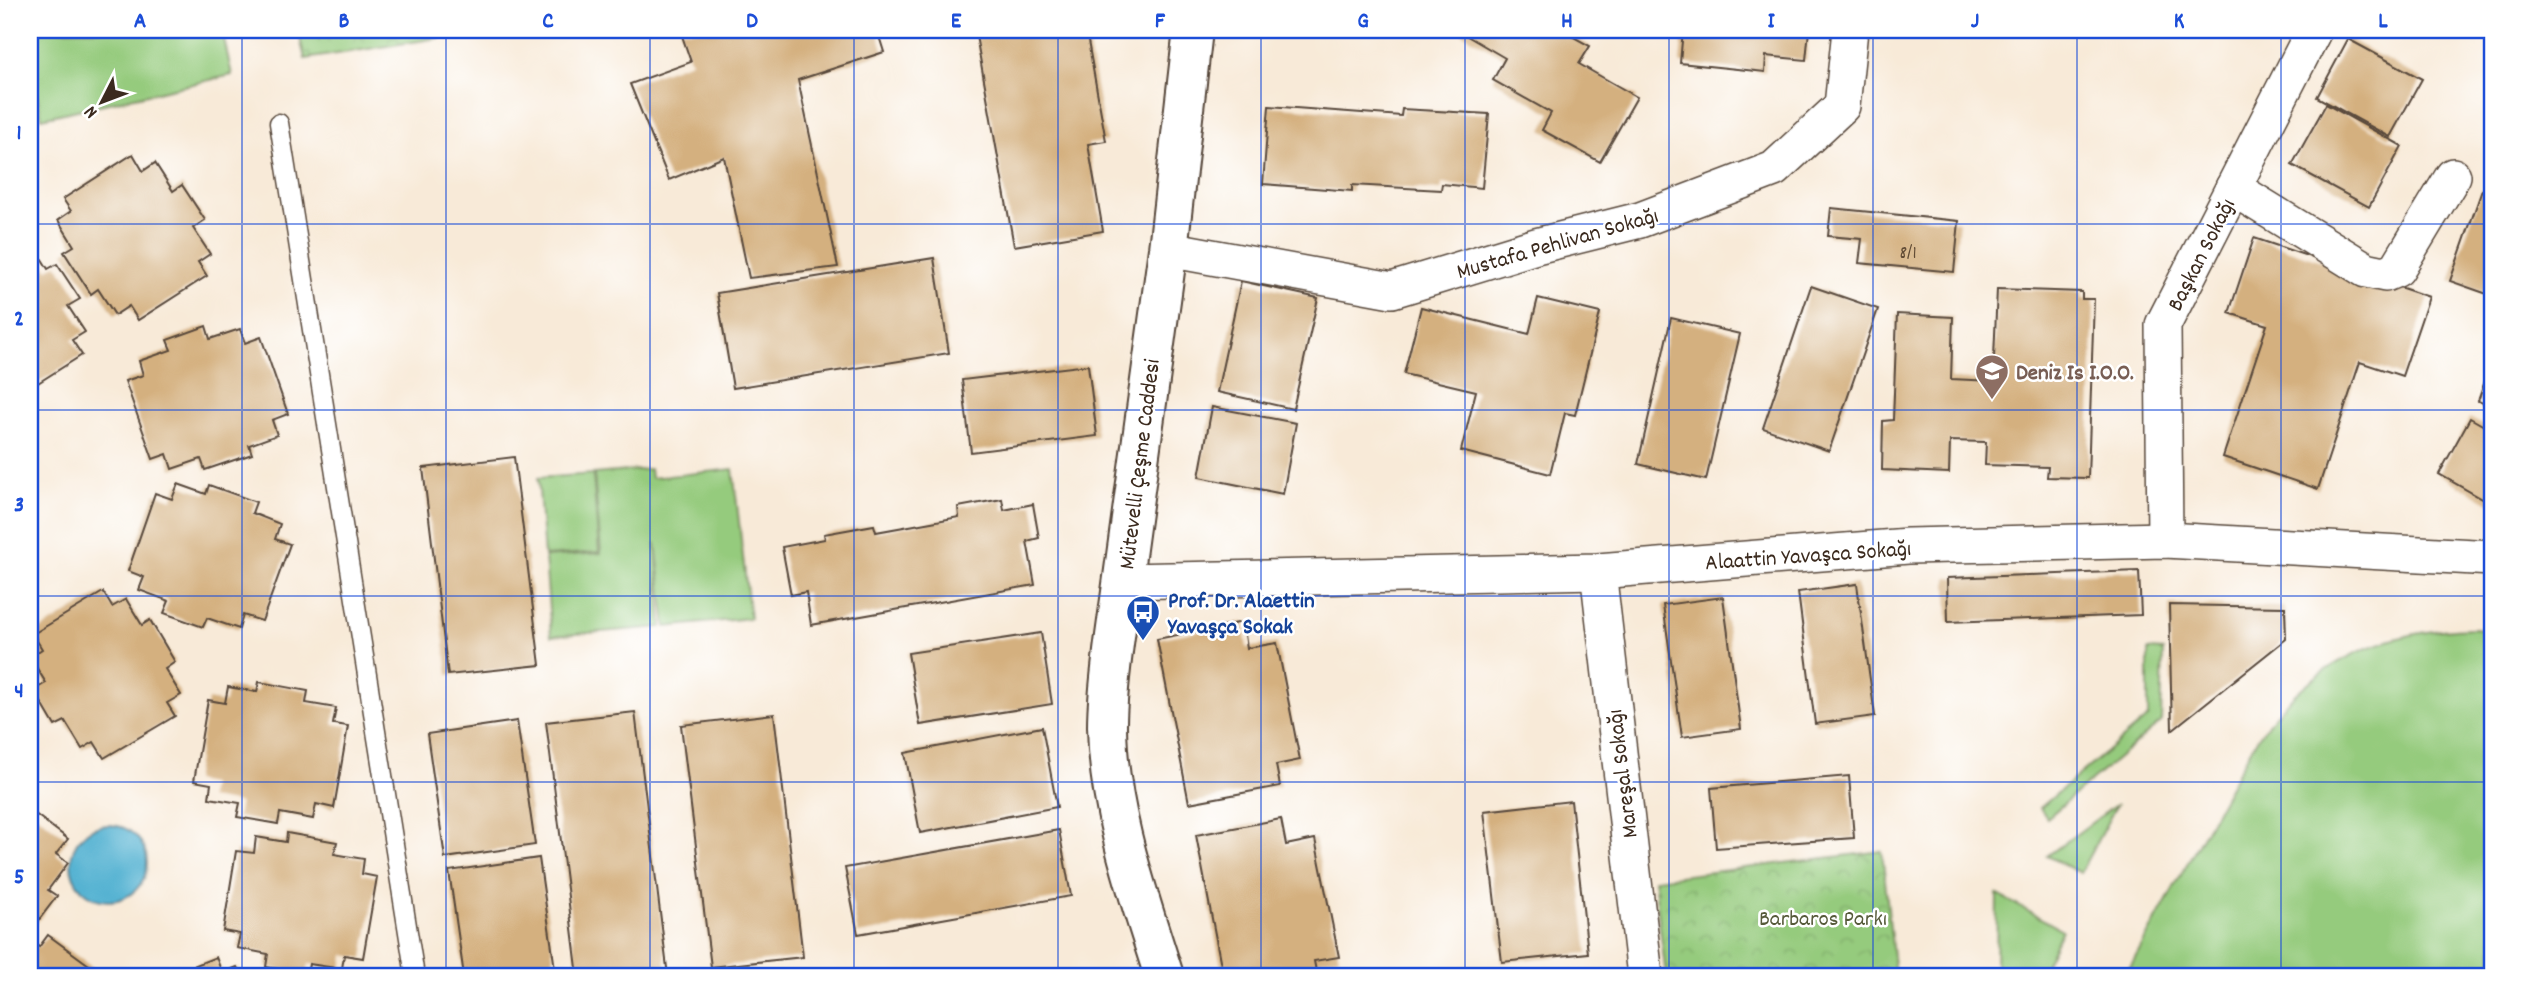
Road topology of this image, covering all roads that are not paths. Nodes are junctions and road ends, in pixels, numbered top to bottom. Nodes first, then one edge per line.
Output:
1 (1193, 30) edge
2 (1850, 30) edge
3 (2314, 30) edge
4 (279, 124) dead end
5 (2453, 176) dead end
6 (2234, 188) junction
7 (1168, 249) junction
8 (2165, 540) junction
9 (2493, 558) edge
10 (1598, 571) junction
11 (1123, 581) junction
12 (415, 976) edge
13 (1164, 976) edge
14 (1645, 976) edge

1 - 7 street, Mütevelli Çeşme Caddesi
2 - 7 street, Mustafa Pehlivan Sokağı
3 - 6 street, Başkan Sokağı
4 - 12 lane
5 - 6 street
6 - 8 street, Başkan Sokağı
7 - 11 street, Mütevelli Çeşme Caddesi
8 - 9 street, Alaattin Yavaşca Sokağı
8 - 10 street, Alaattin Yavaşca Sokağı
10 - 11 street, Alaattin Yavaşca Sokağı
10 - 14 street, Mareşal Sokağı
11 - 13 street, Mütevelli Çeşme Caddesi

